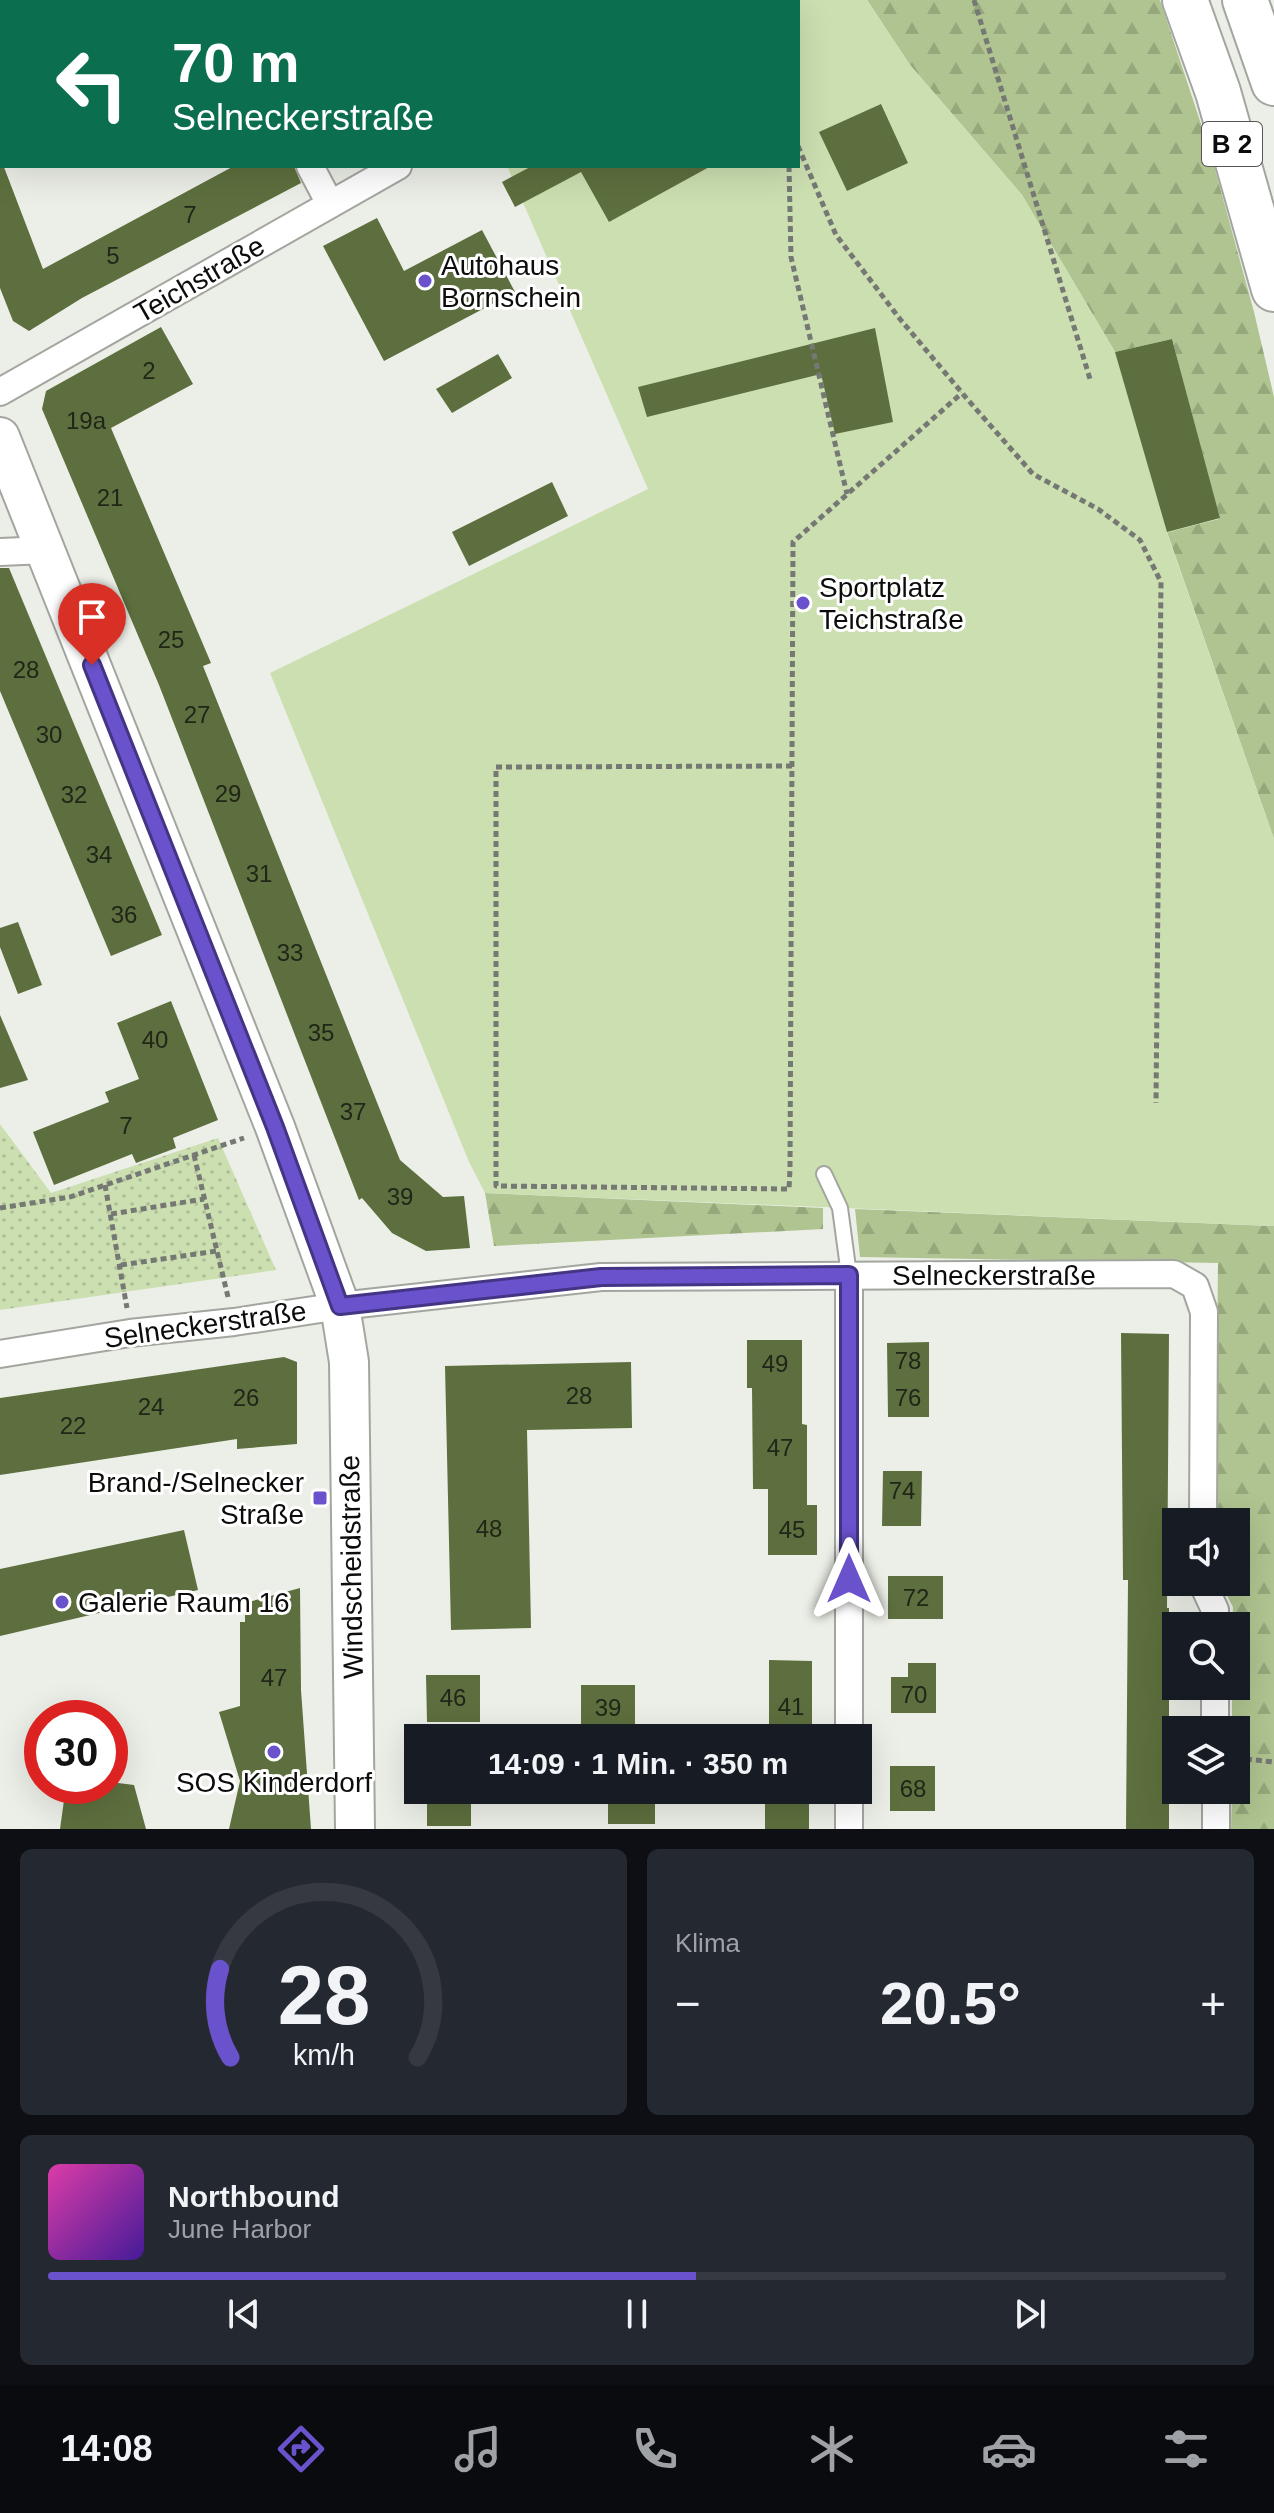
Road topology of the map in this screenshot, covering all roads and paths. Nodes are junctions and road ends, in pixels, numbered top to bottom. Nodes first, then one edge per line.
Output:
1 (974, 0) edge
2 (1185, 0) edge
3 (1245, 0) edge
4 (1274, 83) edge
5 (800, 151) edge
6 (311, 168) edge
7 (394, 168) edge
8 (789, 168) edge
9 (330, 204) junction
10 (1274, 289) edge
11 (1090, 379) dead end
12 (0, 392) edge
13 (962, 393) junction
14 (0, 437) edge
15 (847, 495) junction
16 (46, 550) junction
17 (0, 552) edge
18 (792, 766) junction
19 (1156, 1103) dead end
20 (242, 1139) dead end
21 (194, 1155) junction
22 (824, 1174) dead end
23 (105, 1185) junction
24 (204, 1199) junction
25 (0, 1208) edge
26 (111, 1214) junction
27 (217, 1251) junction
28 (121, 1265) junction
29 (122, 1273) dead end
30 (849, 1275) junction
31 (340, 1306) junction
32 (234, 1322) junction
33 (0, 1354) edge
34 (1203, 1508) edge
35 (849, 1724) edge
36 (1250, 1759) edge
37 (1274, 1762) edge
38 (849, 1804) edge
39 (1216, 1804) edge
40 (355, 1829) edge
41 (849, 1829) edge
42 (1216, 1829) edge

1 - 11 path
2 - 10 highway, B 2
3 - 4 highway, B 2
5 - 13 path
6 - 9 street
7 - 9 street, Teichstraße
8 - 15 path
9 - 12 street, Teichstraße
13 - 15 path
13 - 19 path
14 - 16 street, Windscheidstraße
15 - 18 path
16 - 17 street
16 - 31 street, Windscheidstraße
18 - 18 path
20 - 21 path
21 - 23 path
21 - 24 path
22 - 30 lane
23 - 25 path
23 - 26 path
24 - 26 path
24 - 27 path
26 - 28 path
27 - 28 path
27 - 32 path
28 - 29 path
30 - 31 street, Selneckerstraße
30 - 34 street, Selneckerstraße
30 - 35 street
31 - 32 street, Selneckerstraße
31 - 40 street, Windscheidstraße
32 - 33 street, Selneckerstraße
36 - 37 path
38 - 41 street
39 - 42 street

